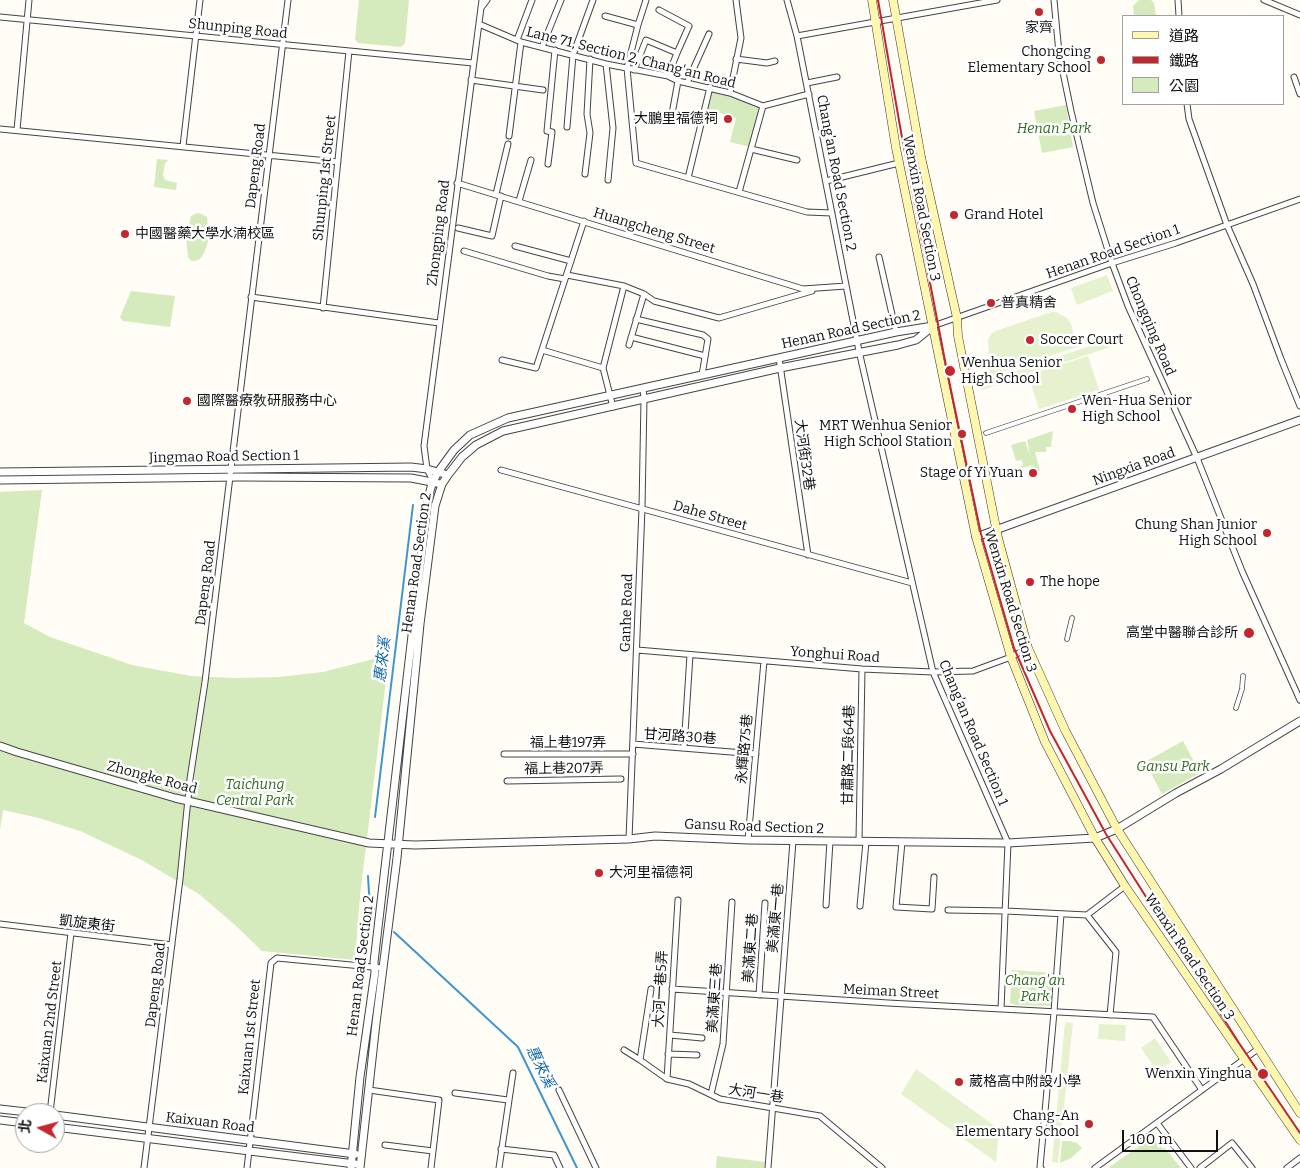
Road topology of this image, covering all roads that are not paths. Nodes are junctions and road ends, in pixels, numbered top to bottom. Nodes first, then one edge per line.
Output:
1 (30, 0) edge
2 (200, 0) edge
3 (288, 0) edge
4 (482, 0) edge
5 (487, 0) edge
6 (532, 0) edge
7 (561, 0) edge
8 (594, 0) edge
9 (646, 0) edge
10 (736, 0) edge
11 (787, 0) edge
12 (872, 0) edge
13 (893, 0) edge
14 (994, 0) edge
15 (997, 0) edge
16 (1054, 0) edge
17 (1178, 0) edge
18 (1264, 0) edge
19 (481, 8) junction
20 (659, 10) dead end
21 (1179, 15) edge
22 (1300, 15) edge
23 (604, 16) dead end
24 (0, 18) edge
25 (896, 18) junction
26 (27, 20) junction
27 (875, 22) junction
28 (479, 24) junction
29 (638, 25) junction
30 (708, 34) dead end
31 (196, 36) junction
32 (797, 36) junction
33 (519, 41) junction
34 (284, 45) junction
35 (542, 47) junction
36 (555, 50) junction
37 (349, 51) junction
38 (677, 53) junction
39 (573, 55) junction
40 (590, 59) junction
41 (736, 59) junction
42 (776, 61) dead end
43 (473, 63) junction
44 (606, 64) junction
45 (627, 68) junction
46 (634, 70) junction
47 (668, 76) junction
48 (837, 77) dead end
49 (1294, 77) dead end
50 (471, 80) junction
51 (678, 82) junction
52 (687, 83) junction
53 (806, 83) junction
54 (516, 86) junction
55 (710, 87) junction
56 (543, 90) dead end
57 (730, 93) junction
58 (809, 94) junction
59 (1300, 94) edge
60 (1187, 105) edge
61 (763, 106) junction
62 (701, 122) junction
63 (567, 127) dead end
64 (0, 128) edge
65 (17, 130) junction
66 (509, 136) dead end
67 (508, 144) dead end
68 (183, 146) junction
69 (751, 149) junction
70 (269, 154) junction
71 (531, 160) dead end
72 (797, 160) dead end
73 (338, 162) junction
74 (899, 163) junction
75 (548, 164) dead end
76 (585, 174) dead end
77 (688, 178) junction
78 (608, 180) dead end
79 (826, 181) junction
80 (457, 183) junction
81 (739, 192) junction
82 (499, 195) junction
83 (1300, 199) edge
84 (519, 201) junction
85 (832, 213) junction
86 (584, 221) junction
87 (1227, 224) junction
88 (458, 228) dead end
89 (515, 246) dead end
90 (464, 251) dead end
91 (879, 257) dead end
92 (571, 261) junction
93 (1112, 263) junction
94 (566, 277) junction
95 (624, 286) junction
96 (846, 286) junction
97 (818, 289) junction
98 (644, 294) junction
99 (251, 297) junction
100 (323, 308) junction
101 (957, 318) junction
102 (636, 319) junction
103 (439, 323) junction
104 (933, 326) junction
105 (896, 332) junction
106 (631, 337) junction
107 (857, 340) junction
108 (629, 345) dead end
109 (542, 350) junction
110 (859, 351) junction
111 (706, 356) junction
112 (779, 358) junction
113 (502, 360) dead end
114 (603, 368) junction
115 (780, 368) junction
116 (702, 375) junction
117 (1147, 379) dead end
118 (643, 388) junction
119 (611, 396) junction
120 (644, 399) junction
121 (1300, 406) edge
122 (613, 407) junction
123 (1045, 412) junction
124 (1046, 418) dead end
125 (1300, 420) edge
126 (986, 433) dead end
127 (1197, 458) junction
128 (231, 469) junction
129 (427, 469) junction
130 (501, 470) dead end
131 (0, 472) edge
132 (438, 472) junction
133 (448, 475) junction
134 (230, 477) junction
135 (0, 480) edge
136 (433, 481) junction
137 (442, 484) junction
138 (642, 508) junction
139 (996, 529) junction
140 (976, 537) junction
141 (808, 555) junction
142 (912, 583) junction
143 (1072, 618) dead end
144 (1067, 639) dead end
145 (1028, 648) junction
146 (637, 650) junction
147 (690, 655) junction
148 (1011, 657) junction
149 (764, 661) junction
150 (862, 669) junction
151 (933, 672) junction
152 (1243, 676) dead end
153 (1300, 700) edge
154 (1236, 708) dead end
155 (1300, 721) edge
156 (633, 744) junction
157 (0, 746) edge
158 (684, 748) junction
159 (504, 754) dead end
160 (633, 754) junction
161 (756, 754) junction
162 (621, 779) dead end
163 (506, 780) dead end
164 (188, 801) junction
165 (1117, 829) junction
166 (1095, 838) junction
167 (629, 839) junction
168 (748, 840) junction
169 (793, 841) junction
170 (830, 841) junction
171 (862, 842) junction
172 (902, 842) junction
173 (1008, 843) junction
174 (388, 844) junction
175 (398, 845) junction
176 (934, 877) dead end
177 (1125, 886) junction
178 (678, 900) dead end
179 (732, 902) dead end
180 (765, 903) dead end
181 (826, 905) dead end
182 (860, 906) dead end
183 (948, 910) dead end
184 (1006, 911) junction
185 (1061, 914) junction
186 (1087, 916) junction
187 (0, 924) edge
188 (71, 933) junction
189 (172, 945) junction
190 (375, 967) junction
191 (383, 968) junction
192 (651, 989) dead end
193 (672, 989) junction
194 (726, 993) junction
195 (759, 995) junction
196 (781, 996) junction
197 (1001, 1009) junction
198 (1054, 1012) junction
199 (1110, 1015) junction
200 (670, 1035) junction
201 (702, 1038) dead end
202 (1258, 1049) junction
203 (624, 1050) dead end
204 (668, 1054) junction
205 (697, 1055) dead end
206 (640, 1060) junction
207 (1244, 1060) junction
208 (513, 1073) dead end
209 (667, 1079) junction
210 (369, 1090) junction
211 (559, 1090) dead end
212 (1202, 1090) junction
213 (455, 1093) dead end
214 (711, 1094) junction
215 (508, 1100) junction
216 (51, 1103) edge
217 (0, 1108) edge
218 (774, 1108) junction
219 (15, 1110) edge
220 (1300, 1113) edge
221 (65, 1116) edge
222 (0, 1120) edge
223 (15, 1122) edge
224 (1157, 1123) junction
225 (65, 1128) edge
226 (149, 1128) junction
227 (148, 1138) junction
228 (1300, 1140) edge
229 (250, 1141) junction
230 (385, 1144) dead end
231 (501, 1149) junction
232 (249, 1150) junction
233 (433, 1150) junction
234 (352, 1153) junction
235 (362, 1154) junction
236 (1300, 1158) edge
237 (351, 1166) edge
238 (361, 1166) edge
239 (144, 1168) edge
240 (247, 1168) edge
241 (431, 1168) edge
242 (499, 1168) edge
243 (560, 1168) edge
244 (596, 1168) edge
245 (768, 1168) edge
246 (882, 1168) edge
247 (1041, 1168) edge
248 (1095, 1168) edge
249 (1191, 1168) edge
250 (1200, 1168) edge
251 (1252, 1168) edge
252 (1287, 1168) edge

1 - 26 street
2 - 31 street
3 - 34 street, Dapeng Road
4 - 19 street, Zhongping Road
5 - 19 street
6 - 33 street
7 - 35 street
8 - 39 street
9 - 29 street
10 - 41 street
11 - 32 street, Chang’an Road Section 2
12 - 27 main road, Wenxin Road Section 3
13 - 25 main road, Wenxin Road Section 3
14 - 15 street
14 - 25 street
16 - 93 street, Chongqing Road
17 - 21 street
18 - 22 street
19 - 28 street, Zhongping Road
20 - 38 street
23 - 29 street
24 - 26 street, Shunping Road
25 - 27 street
25 - 101 main road, Wenxin Road Section 3
26 - 31 street, Shunping Road
26 - 65 street
27 - 32 street
27 - 74 main road, Wenxin Road Section 3
28 - 33 street, Lane 71, Section 2, Chang'an Road
28 - 43 street, Zhongping Road
29 - 45 street
30 - 52 street
31 - 34 street, Shunping Road
31 - 68 street
32 - 53 street, Chang’an Road Section 2
33 - 35 street, Lane 71, Section 2, Chang'an Road
33 - 54 street
34 - 37 street, Shunping Road
34 - 70 street, Dapeng Road
35 - 36 street, Lane 71, Section 2, Chang'an Road
36 - 39 street, Lane 71, Section 2, Chang'an Road
36 - 75 street
37 - 43 street, Shunping Road
37 - 73 street, Shunping 1st Street
38 - 46 street
38 - 47 street
39 - 40 street, Lane 71, Section 2, Chang'an Road
39 - 63 street
40 - 44 street, Lane 71, Section 2, Chang'an Road
40 - 76 street
41 - 42 street
41 - 57 street
43 - 50 street, Zhongping Road
44 - 45 street, Lane 71, Section 2, Chang'an Road
44 - 78 street
45 - 46 street, Lane 71, Section 2, Chang'an Road
45 - 77 street
46 - 47 street, Lane 71, Section 2, Chang'an Road
47 - 51 street, Lane 71, Section 2, Chang'an Road
48 - 53 street
49 - 59 street
50 - 54 street
50 - 80 street, Zhongping Road
51 - 52 street, Lane 71, Section 2, Chang'an Road
51 - 62 street
52 - 55 street, Lane 71, Section 2, Chang'an Road
53 - 58 street, Chang’an Road Section 2
54 - 56 street
54 - 66 street
55 - 57 street, Lane 71, Section 2, Chang'an Road
55 - 62 street
57 - 61 street, Lane 71, Section 2, Chang'an Road
58 - 61 street
58 - 79 street, Chang’an Road Section 2
60 - 87 street
61 - 69 street
62 - 77 street
64 - 65 street
65 - 68 street
67 - 82 street
68 - 70 street
69 - 72 street
69 - 81 street
70 - 73 street
70 - 99 street, Dapeng Road
71 - 84 street
73 - 100 street, Shunping 1st Street
74 - 79 street
74 - 104 main road, Wenxin Road Section 3
77 - 81 street
79 - 85 street, Chang’an Road Section 2
80 - 82 street, Huangcheng Street
80 - 103 street, Zhongping Road
81 - 85 street
82 - 84 street, Huangcheng Street
82 - 88 street
83 - 87 street, Henan Road Section 1
84 - 86 street, Huangcheng Street
85 - 96 street, Chang’an Road Section 2
86 - 92 street
86 - 97 street, Huangcheng Street
87 - 93 street, Henan Road Section 1
87 - 121 street
89 - 92 street
90 - 94 street
91 - 105 street
92 - 94 street
93 - 101 street, Henan Road Section 1
93 - 127 street, Chongqing Road
94 - 95 street
94 - 109 street
95 - 98 street
95 - 114 street
96 - 97 street, Huangcheng Street
96 - 107 street, Chang’an Road Section 2
97 - 98 street
98 - 102 street
99 - 100 street
99 - 128 street, Dapeng Road
100 - 103 street
101 - 104 street, Henan Road Section 1
101 - 139 main road, Wenxin Road Section 3
102 - 106 street
102 - 111 street
103 - 129 street, Zhongping Road
104 - 105 street, Henan Road Section 2
104 - 110 street, Henan Road Section 2
104 - 140 main road, Wenxin Road Section 3
105 - 107 street, Henan Road Section 2
106 - 108 street
106 - 111 street
107 - 110 street, Chang’an Road Section 2
107 - 112 street, Henan Road Section 2
109 - 113 street
109 - 114 street
110 - 115 street, Henan Road Section 2
110 - 142 street, Chang’an Road Section 1
111 - 116 street
112 - 115 street, 大河街32巷
112 - 116 street, Henan Road Section 2
114 - 119 street
115 - 120 street, Henan Road Section 2
115 - 141 street, 大河街32巷
116 - 118 street, Henan Road Section 2
117 - 123 street
118 - 119 street, Henan Road Section 2
118 - 120 street, Ganhe Road
119 - 122 street
119 - 132 street, Henan Road Section 2
120 - 122 street, Henan Road Section 2
120 - 138 street, Ganhe Road
122 - 133 street, Henan Road Section 2
123 - 124 street
123 - 126 street
125 - 127 street, Ningxia Road
127 - 139 street, Ningxia Road
127 - 153 street, Chongqing Road
128 - 129 street, Jingmao Road Section 1
128 - 131 street, Jingmao Road Section 1
128 - 134 street, Dapeng Road
129 - 132 street, Jingmao Road Section 1
129 - 136 street
130 - 138 street, Dahe Street
132 - 133 street, Jingmao Road Section 1
132 - 136 street, Henan Road Section 2
133 - 137 street, Henan Road Section 2
134 - 135 street, Jingmao Road Section 1
134 - 136 street, Jingmao Road Section 1
134 - 164 street, Dapeng Road
136 - 137 street, Jingmao Road Section 1
136 - 174 street, Henan Road Section 2
137 - 175 street, Henan Road Section 2
138 - 141 street, Dahe Street
138 - 146 street, Ganhe Road
139 - 140 street, Ningxia Road
139 - 145 main road, Wenxin Road Section 3
140 - 148 main road, Wenxin Road Section 3
141 - 142 street, Dahe Street
142 - 151 street, Chang’an Road Section 1
143 - 144 street
145 - 148 street, Yonghui Road
145 - 165 main road, Wenxin Road Section 3
146 - 147 street, Yonghui Road
146 - 156 street, Ganhe Road
147 - 149 street, Yonghui Road
147 - 158 street
148 - 151 street, Yonghui Road
148 - 166 main road, Wenxin Road Section 3
149 - 150 street, Yonghui Road
149 - 161 street, 永輝路75巷
150 - 151 street, Yonghui Road
150 - 171 street, 甘肅路二段64巷
151 - 173 street, Chang’an Road Section 1
152 - 154 street
155 - 165 street, Gansu Road Section 2
156 - 158 street, 甘河路30巷
156 - 160 street, Ganhe Road
157 - 164 street, Zhongke Road
158 - 161 street, 甘河路30巷
159 - 160 street, 福上巷197弄
160 - 167 street, Ganhe Road
161 - 168 street, 永輝路75巷
162 - 163 street, 福上巷207弄
164 - 174 street, Zhongke Road
164 - 189 street, Dapeng Road
165 - 166 street, Gansu Road Section 2
165 - 202 main road, Wenxin Road Section 3
166 - 173 street, Gansu Road Section 2
166 - 177 main road, Wenxin Road Section 3
167 - 168 street, Gansu Road Section 2
167 - 175 street, Gansu Road Section 2
168 - 169 street, Gansu Road Section 2
169 - 170 street, Gansu Road Section 2
169 - 196 street, 美滿東一巷
170 - 171 street, Gansu Road Section 2
170 - 181 street
171 - 172 street, Gansu Road Section 2
171 - 182 street, 甘肅路二段64巷
172 - 173 street, Gansu Road Section 2
172 - 176 street
173 - 184 street, Chang’an Road Section 1
174 - 175 street, Gansu Road Section 2
174 - 190 street, Henan Road Section 2
175 - 191 street, Henan Road Section 2
177 - 186 street
177 - 207 main road, Wenxin Road Section 3
178 - 193 street, 大河一巷5弄
179 - 194 street, 美滿東三巷
180 - 195 street, 美滿東二巷
183 - 184 street
184 - 185 street
184 - 197 street, Chang’an Road Section 1
185 - 186 street
185 - 198 street
186 - 199 street
187 - 188 street, 凱旋東街
188 - 189 street, 凱旋東街
188 - 216 street, Kaixuan 2nd Street
189 - 226 street, Dapeng Road
190 - 191 street, Kaixuan 1st Street
190 - 229 street, Kaixuan 1st Street
190 - 234 street, Henan Road Section 2
191 - 210 street, Henan Road Section 2
192 - 206 street
193 - 194 street, Meiman Street
193 - 200 street, 大河一巷5弄
194 - 195 street, Meiman Street
194 - 214 street, 美滿東三巷
195 - 196 street, Meiman Street
196 - 197 street, Meiman Street
196 - 218 street, 美滿東一巷
197 - 198 street, Meiman Street
198 - 199 street, Meiman Street
198 - 247 street
199 - 212 street, Meiman Street
200 - 201 street
200 - 204 street, 大河一巷5弄
202 - 207 street
202 - 220 main road, Wenxin Road Section 3
203 - 206 street, 大河一巷
204 - 205 street
204 - 209 street, 大河一巷5弄
206 - 209 street, 大河一巷
207 - 212 street
207 - 228 main road, Wenxin Road Section 3
208 - 215 street
209 - 214 street, 大河一巷
210 - 233 street
210 - 235 street, Henan Road Section 2
211 - 244 street
212 - 224 street
213 - 215 street
214 - 218 street, 大河一巷
215 - 231 street
217 - 219 street
218 - 245 street, 美滿東一巷
218 - 246 street, 大河一巷
221 - 226 street, Kaixuan Road
222 - 223 street
224 - 248 street
224 - 249 street
225 - 227 street, Kaixuan Road
226 - 227 street, Dapeng Road
226 - 229 street, Kaixuan Road
227 - 232 street, Kaixuan Road
227 - 239 street, Dapeng Road
229 - 232 street, Kaixuan 1st Street
229 - 234 street, Kaixuan Road
230 - 233 street
231 - 242 street
231 - 243 street
232 - 237 street, Kaixuan Road
232 - 240 street, Kaixuan 1st Street
233 - 241 street
234 - 235 street, Kaixuan Road
234 - 237 street, Henan Road Section 2
235 - 238 street, Henan Road Section 2
236 - 252 street
237 - 238 street, Kaixuan Road
250 - 251 street

